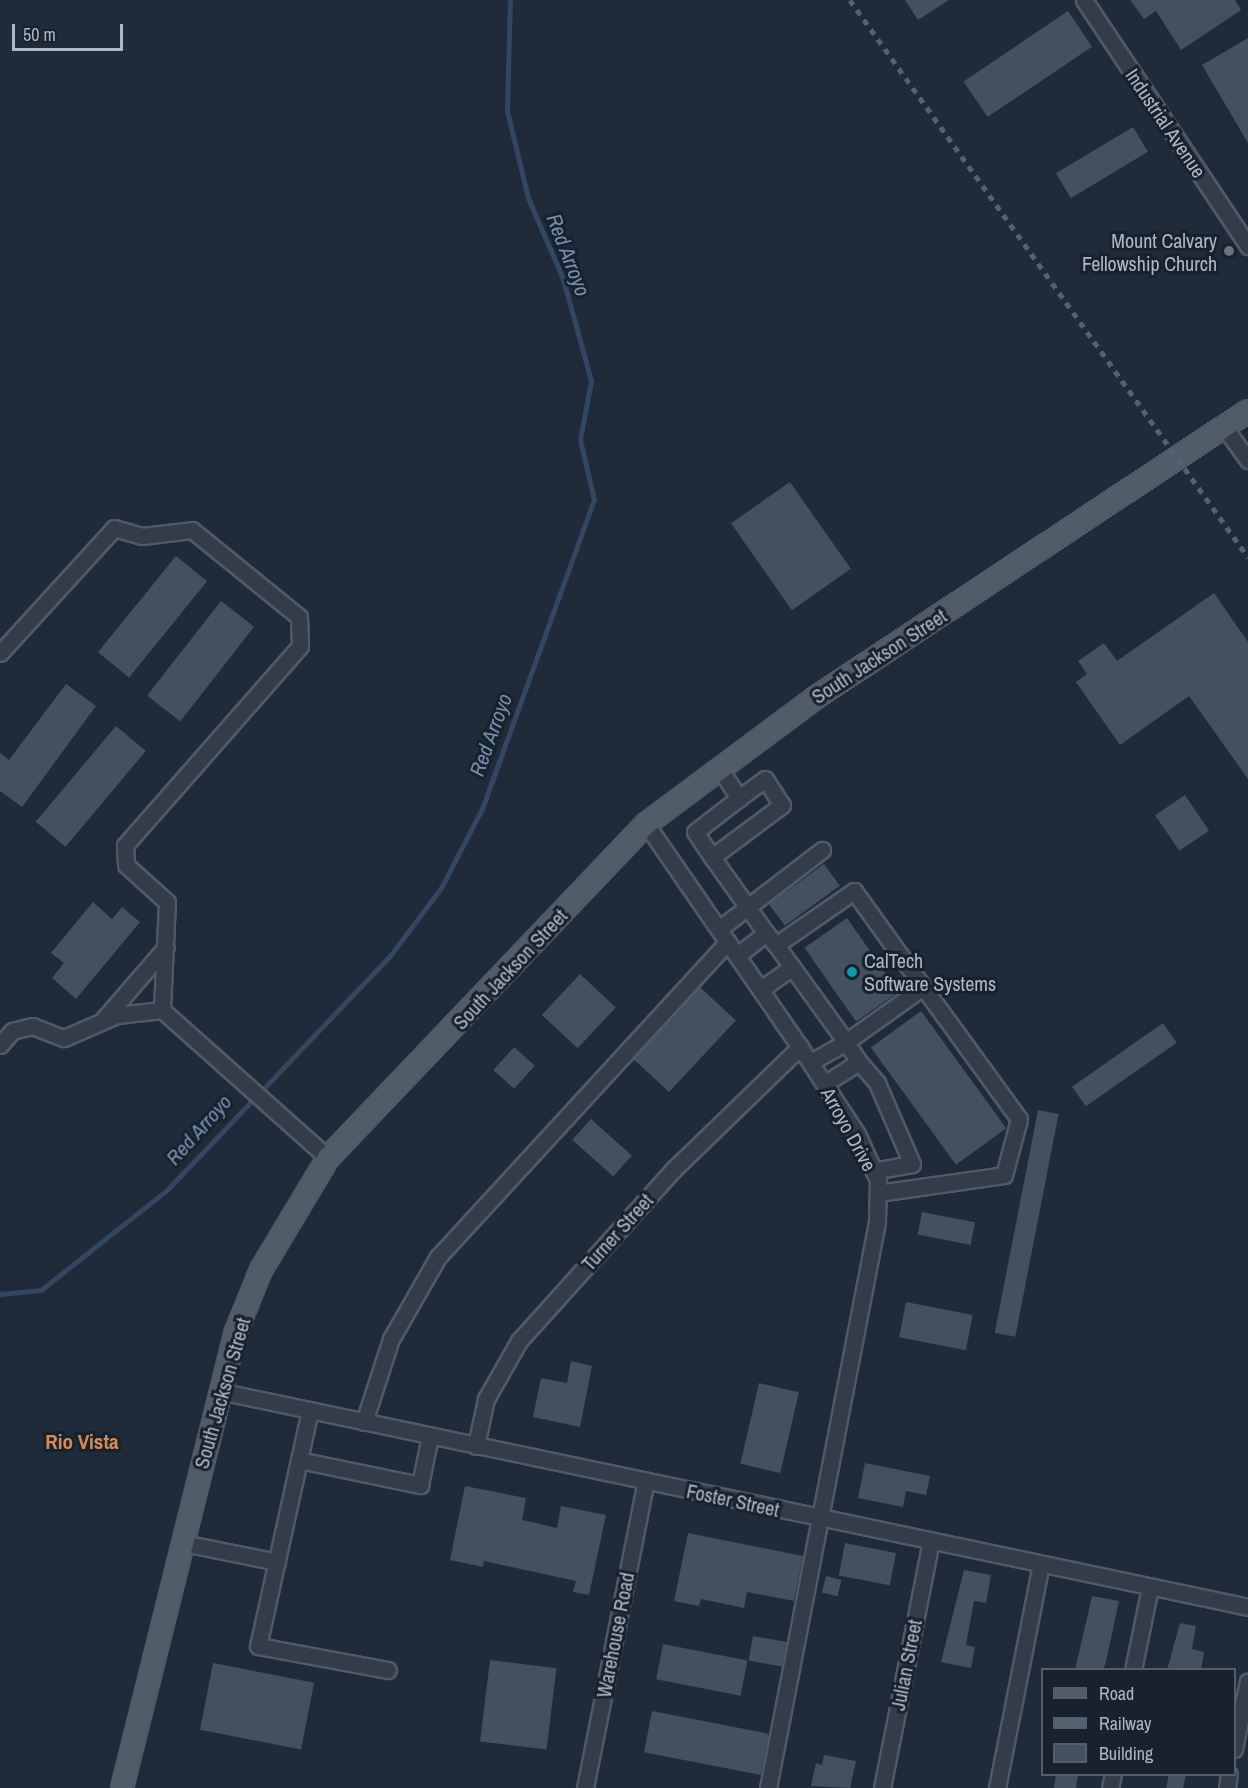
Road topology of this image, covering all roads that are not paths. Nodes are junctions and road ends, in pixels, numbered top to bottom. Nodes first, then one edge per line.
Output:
1 (1084, 0) edge
2 (1248, 246) edge
3 (1248, 411) edge
4 (1224, 427) junction
5 (1248, 460) edge
6 (0, 653) edge
7 (720, 769) junction
8 (739, 798) junction
9 (646, 824) junction
10 (822, 850) dead end
11 (712, 857) junction
12 (746, 906) junction
13 (719, 929) junction
14 (766, 933) junction
15 (728, 942) junction
16 (776, 945) junction
17 (166, 947) junction
18 (738, 956) junction
19 (792, 967) junction
20 (923, 987) junction
21 (762, 989) junction
22 (162, 1010) junction
23 (98, 1026) junction
24 (846, 1042) junction
25 (0, 1045) edge
26 (801, 1047) junction
27 (811, 1062) junction
28 (860, 1062) junction
29 (824, 1084) junction
30 (328, 1158) junction
31 (912, 1164) junction
32 (874, 1171) junction
33 (917, 1188) junction
34 (878, 1193) junction
35 (219, 1391) junction
36 (310, 1410) junction
37 (364, 1422) junction
38 (430, 1436) junction
39 (476, 1446) junction
40 (299, 1460) junction
41 (646, 1481) junction
42 (821, 1518) junction
43 (931, 1541) junction
44 (183, 1543) junction
45 (277, 1562) junction
46 (1041, 1564) junction
47 (1150, 1587) junction
48 (1248, 1607) edge
49 (1133, 1668) edge
50 (388, 1670) dead end
51 (1248, 1681) edge
52 (1236, 1739) edge
53 (122, 1788) edge
54 (585, 1788) edge
55 (768, 1788) edge
56 (882, 1788) edge
57 (997, 1788) edge

1 - 2 street, Industrial Avenue
3 - 4 main road, South Jackson Street
4 - 5 street
4 - 7 main road, South Jackson Street
6 - 17 street
7 - 8 street
7 - 9 main road, South Jackson Street
8 - 11 street
8 - 11 street
9 - 13 street, Arroyo Drive
9 - 30 main road, South Jackson Street
10 - 12 street
11 - 12 street
12 - 13 street
12 - 14 street
13 - 15 street, Arroyo Drive
14 - 16 street
14 - 18 street
15 - 18 street, Arroyo Drive
15 - 37 street
16 - 19 street
16 - 20 street
17 - 22 street
17 - 23 street
18 - 21 street, Arroyo Drive
19 - 21 street
19 - 24 street
20 - 24 street
20 - 33 street
21 - 26 street, Arroyo Drive
22 - 23 street
22 - 30 street
23 - 25 street
24 - 27 street
24 - 28 street
26 - 27 street, Arroyo Drive
26 - 39 street, Turner Street
27 - 29 street, Arroyo Drive
28 - 29 street
28 - 31 street
29 - 32 street, Arroyo Drive
30 - 35 main road, South Jackson Street
31 - 32 street
31 - 33 street
32 - 34 street, Arroyo Drive
33 - 34 street
34 - 42 street, Arroyo Drive
35 - 36 street, Foster Street
35 - 44 main road, South Jackson Street
36 - 37 street, Foster Street
36 - 40 street
37 - 38 street, Foster Street
38 - 39 street, Foster Street
38 - 40 street
39 - 41 street, Foster Street
40 - 45 street
41 - 42 street, Foster Street
41 - 54 street, Warehouse Road
42 - 43 street, Foster Street
42 - 55 street, Arroyo Drive
43 - 46 street, Foster Street
43 - 56 street, Julian Street
44 - 45 street
44 - 53 main road, South Jackson Street
45 - 50 street
46 - 47 street, Foster Street
46 - 57 street
47 - 48 street, Foster Street
47 - 49 street
51 - 52 street

